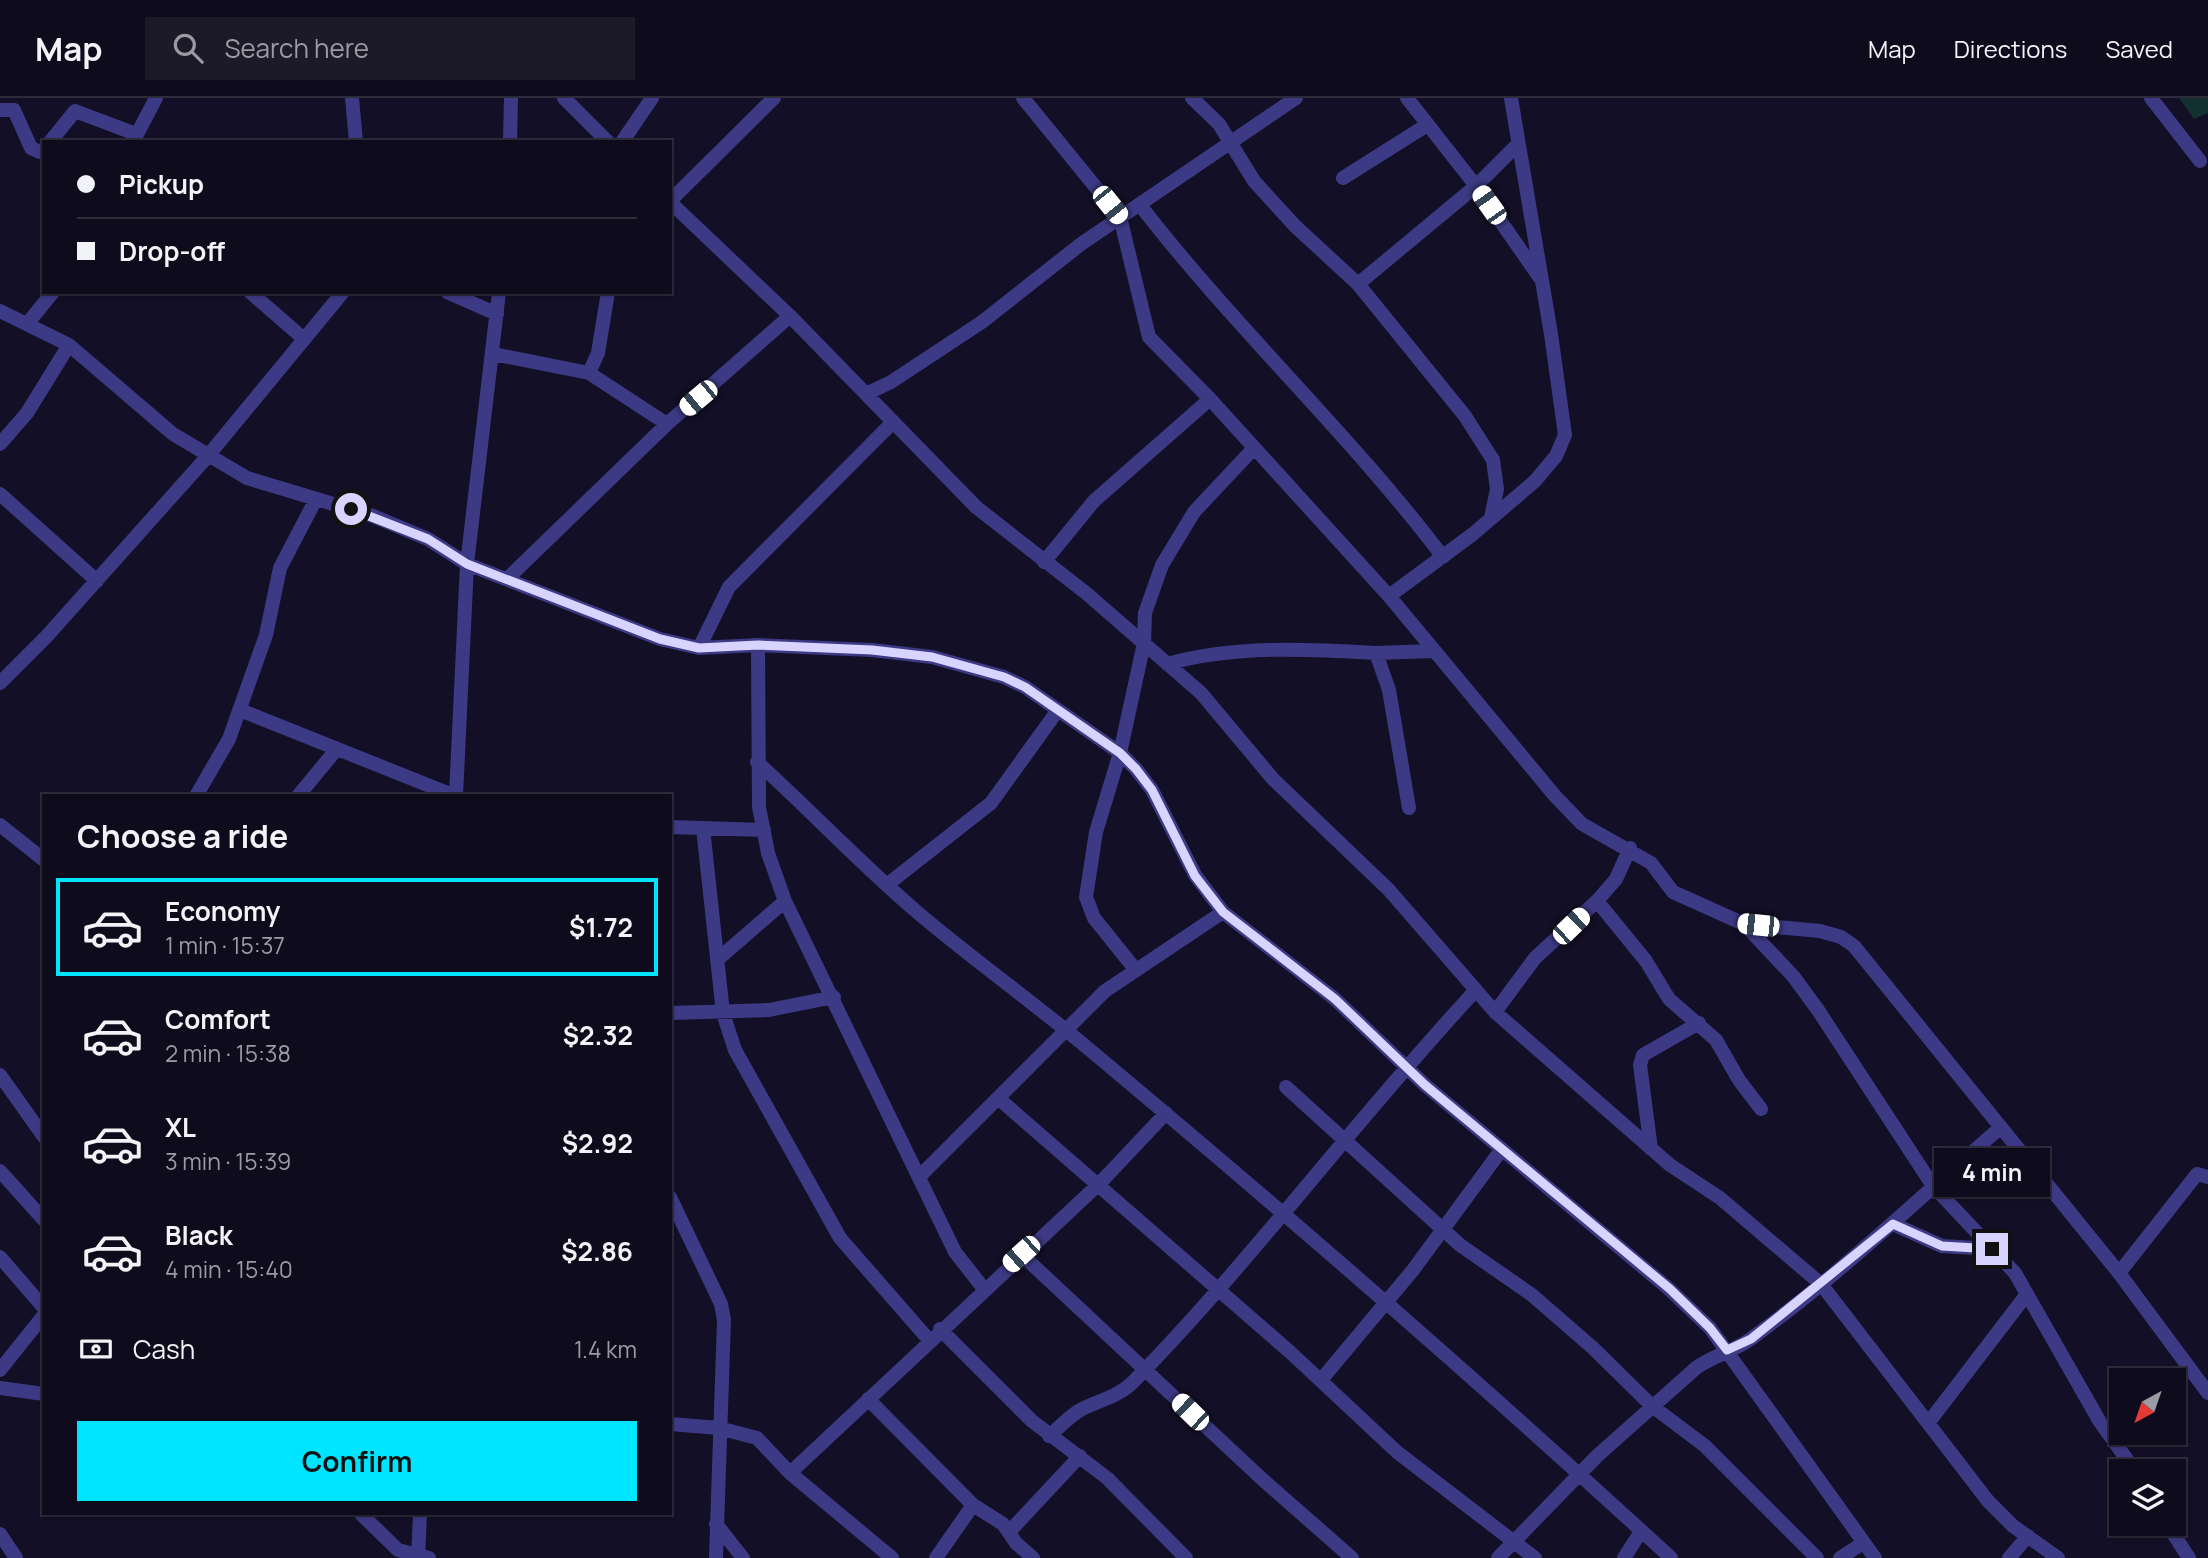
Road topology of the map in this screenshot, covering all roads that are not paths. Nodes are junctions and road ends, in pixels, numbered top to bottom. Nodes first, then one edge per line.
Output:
1 (156, 98) edge
2 (352, 98) edge
3 (511, 98) edge
4 (564, 98) edge
5 (652, 98) edge
6 (774, 98) edge
7 (1023, 98) edge
8 (1192, 98) edge
9 (1296, 98) edge
10 (1407, 98) edge
11 (1511, 98) edge
12 (2151, 98) edge
13 (0, 110) edge
14 (1427, 125) junction
15 (135, 138) edge
16 (52, 140) edge
17 (356, 140) edge
18 (510, 140) edge
19 (606, 140) edge
20 (623, 140) edge
21 (1518, 144) junction
22 (1230, 145) junction
23 (42, 151) edge
24 (2200, 161) dead end
25 (1343, 178) dead end
26 (1476, 186) junction
27 (672, 200) edge
28 (672, 204) edge
29 (1140, 205) junction
30 (1120, 217) junction
31 (1543, 282) junction
32 (1358, 284) junction
33 (51, 294) edge
34 (252, 294) edge
35 (341, 294) edge
36 (452, 294) edge
37 (499, 294) edge
38 (608, 294) edge
39 (0, 310) edge
40 (497, 314) junction
41 (790, 316) junction
42 (27, 324) junction
43 (304, 340) junction
44 (69, 345) junction
45 (493, 354) junction
46 (589, 373) junction
47 (866, 394) junction
48 (1210, 399) junction
49 (893, 422) junction
50 (667, 424) junction
51 (0, 444) edge
52 (1254, 448) junction
53 (207, 457) junction
54 (0, 494) edge
55 (316, 499) junction
56 (1491, 519) junction
57 (1443, 557) junction
58 (1044, 562) junction
59 (467, 564) junction
60 (507, 579) junction
61 (97, 581) junction
62 (1389, 596) junction
63 (1144, 643) junction
64 (758, 645) junction
65 (699, 648) junction
66 (1433, 651) junction
67 (1376, 653) junction
68 (1167, 664) junction
69 (0, 683) edge
70 (240, 710) junction
71 (1058, 710) junction
72 (336, 750) junction
73 (1120, 753) junction
74 (757, 762) junction
75 (198, 794) edge
76 (300, 794) edge
77 (451, 794) edge
78 (456, 794) edge
79 (1409, 808) dead end
80 (0, 825) edge
81 (672, 827) edge
82 (703, 828) junction
83 (764, 830) junction
84 (1630, 848) junction
85 (42, 858) edge
86 (888, 884) junction
87 (785, 901) junction
88 (1597, 901) junction
89 (1223, 912) junction
90 (1744, 924) junction
91 (717, 960) junction
92 (1135, 969) junction
93 (1475, 992) junction
94 (834, 997) junction
95 (1495, 1012) junction
96 (672, 1013) edge
97 (723, 1013) junction
98 (1699, 1023) junction
99 (1066, 1030) junction
100 (1406, 1068) junction
101 (0, 1075) edge
102 (1286, 1087) dead end
103 (998, 1098) junction
104 (1761, 1109) dead end
105 (1166, 1114) junction
106 (2000, 1128) junction
107 (42, 1134) edge
108 (1343, 1139) junction
109 (1502, 1149) junction
110 (1651, 1149) junction
111 (0, 1171) edge
112 (920, 1176) junction
113 (2208, 1177) edge
114 (1098, 1184) junction
115 (1933, 1186) junction
116 (672, 1201) edge
117 (1283, 1216) junction
118 (42, 1218) edge
119 (1893, 1224) junction
120 (1442, 1228) junction
121 (1992, 1249) junction
122 (1021, 1254) junction
123 (0, 1257) edge
124 (2119, 1273) junction
125 (1821, 1284) junction
126 (984, 1289) junction
127 (1218, 1290) junction
128 (2027, 1294) junction
129 (1385, 1301) junction
130 (42, 1306) edge
131 (42, 1318) edge
132 (940, 1329) junction
133 (929, 1340) junction
134 (1727, 1350) junction
135 (1145, 1369) junction
136 (0, 1370) edge
137 (1321, 1380) junction
138 (0, 1388) edge
139 (2208, 1393) edge
140 (42, 1394) edge
141 (867, 1399) junction
142 (1652, 1406) junction
143 (1929, 1422) junction
144 (672, 1424) edge
145 (719, 1428) junction
146 (1049, 1436) junction
147 (1080, 1456) junction
148 (2127, 1459) edge
149 (790, 1474) junction
150 (1580, 1474) junction
151 (973, 1505) junction
152 (363, 1515) edge
153 (420, 1515) edge
154 (716, 1524) junction
155 (1009, 1532) junction
156 (1640, 1533) junction
157 (0, 1534) edge
158 (2028, 1536) junction
159 (2175, 1536) edge
160 (1514, 1540) junction
161 (1863, 1543) junction
162 (1170, 1553) edge
163 (16, 1558) edge
164 (418, 1558) edge
165 (429, 1558) edge
166 (716, 1558) edge
167 (743, 1558) edge
168 (892, 1558) edge
169 (936, 1558) edge
170 (1032, 1558) edge
171 (1186, 1558) edge
172 (1352, 1558) edge
173 (1498, 1558) edge
174 (1535, 1558) edge
175 (1624, 1558) edge
176 (1671, 1558) edge
177 (1817, 1558) edge
178 (1840, 1558) edge
179 (1875, 1558) edge
180 (2009, 1558) edge
181 (2058, 1558) edge
182 (2189, 1558) edge

1 - 15 street
2 - 17 street
3 - 18 street
4 - 19 street
5 - 20 street
6 - 27 street
7 - 30 street
8 - 22 street
9 - 22 street
10 - 14 street
11 - 21 street
12 - 24 street
13 - 23 street
14 - 25 street
14 - 26 street
15 - 16 street
21 - 26 street
21 - 31 street
22 - 29 street
22 - 32 street
26 - 31 street
26 - 32 street
28 - 41 street
29 - 30 street
29 - 57 street
30 - 47 street
30 - 48 street
31 - 56 street
32 - 56 street
33 - 42 street
34 - 43 street
35 - 43 street
36 - 40 street
37 - 40 street
38 - 46 street
39 - 42 street
40 - 45 street
41 - 47 street
41 - 50 street
42 - 44 street
43 - 53 street
44 - 51 street
44 - 53 street
45 - 46 street
45 - 59 street
46 - 50 street
47 - 49 street
48 - 52 street
48 - 58 street
49 - 58 street
49 - 65 street
50 - 60 street
52 - 62 street
52 - 63 street
53 - 55 street
53 - 61 street
54 - 61 street
55 - 59 street
55 - 70 street
56 - 57 street
57 - 62 street
58 - 63 street
59 - 60 street
59 - 78 street
60 - 65 street
61 - 69 street
62 - 66 street
63 - 68 street
63 - 73 street
64 - 65 street
64 - 71 street
64 - 74 street
66 - 67 street
66 - 84 street
67 - 68 street
67 - 79 street
68 - 93 street
70 - 72 street
70 - 75 street
71 - 73 street
71 - 86 street
72 - 76 street
72 - 77 street
73 - 89 street
73 - 92 street
74 - 83 street
74 - 86 street
80 - 85 street
81 - 82 street
82 - 83 street
82 - 91 street
83 - 87 street
84 - 88 street
84 - 90 street
86 - 99 street
87 - 91 street
87 - 94 street
88 - 95 street
88 - 98 street
89 - 92 street
89 - 100 street
90 - 106 street
90 - 115 street
91 - 97 street
92 - 99 street
93 - 95 street
93 - 100 street
94 - 97 street
94 - 112 street
95 - 110 street
96 - 97 street
97 - 133 street
98 - 104 street
98 - 110 street
99 - 103 street
99 - 105 street
100 - 108 street
100 - 109 street
101 - 107 street
102 - 108 street
103 - 112 street
103 - 114 street
105 - 114 street
105 - 117 street
106 - 115 street
106 - 124 street
108 - 117 street
108 - 120 street
109 - 120 street
109 - 134 street
110 - 125 street
111 - 118 street
112 - 126 street
113 - 124 street
114 - 122 street
114 - 127 street
115 - 119 street
115 - 121 street
116 - 145 street
117 - 127 street
117 - 129 street
119 - 121 street
119 - 125 street
120 - 129 street
120 - 142 street
121 - 128 street
122 - 126 street
122 - 135 street
123 - 130 street
124 - 139 street
125 - 134 street
125 - 143 street
126 - 132 street
127 - 135 street
127 - 137 street
128 - 143 street
128 - 148 street
129 - 137 street
129 - 150 street
131 - 136 street
132 - 133 street
132 - 146 street
133 - 141 street
134 - 142 street
134 - 161 street
135 - 146 street
135 - 172 street
137 - 160 street
138 - 140 street
141 - 149 street
141 - 151 street
142 - 150 street
142 - 177 street
143 - 158 street
144 - 145 street
145 - 149 street
145 - 154 street
146 - 147 street
147 - 155 street
147 - 162 street
149 - 168 street
150 - 156 street
150 - 160 street
151 - 155 street
151 - 169 street
152 - 164 street
153 - 164 street
154 - 166 street
154 - 167 street
155 - 170 street
156 - 175 street
156 - 176 street
157 - 163 street
158 - 180 street
158 - 181 street
159 - 182 street
160 - 173 street
160 - 174 street
161 - 178 street
161 - 179 street
162 - 171 street
164 - 165 street

